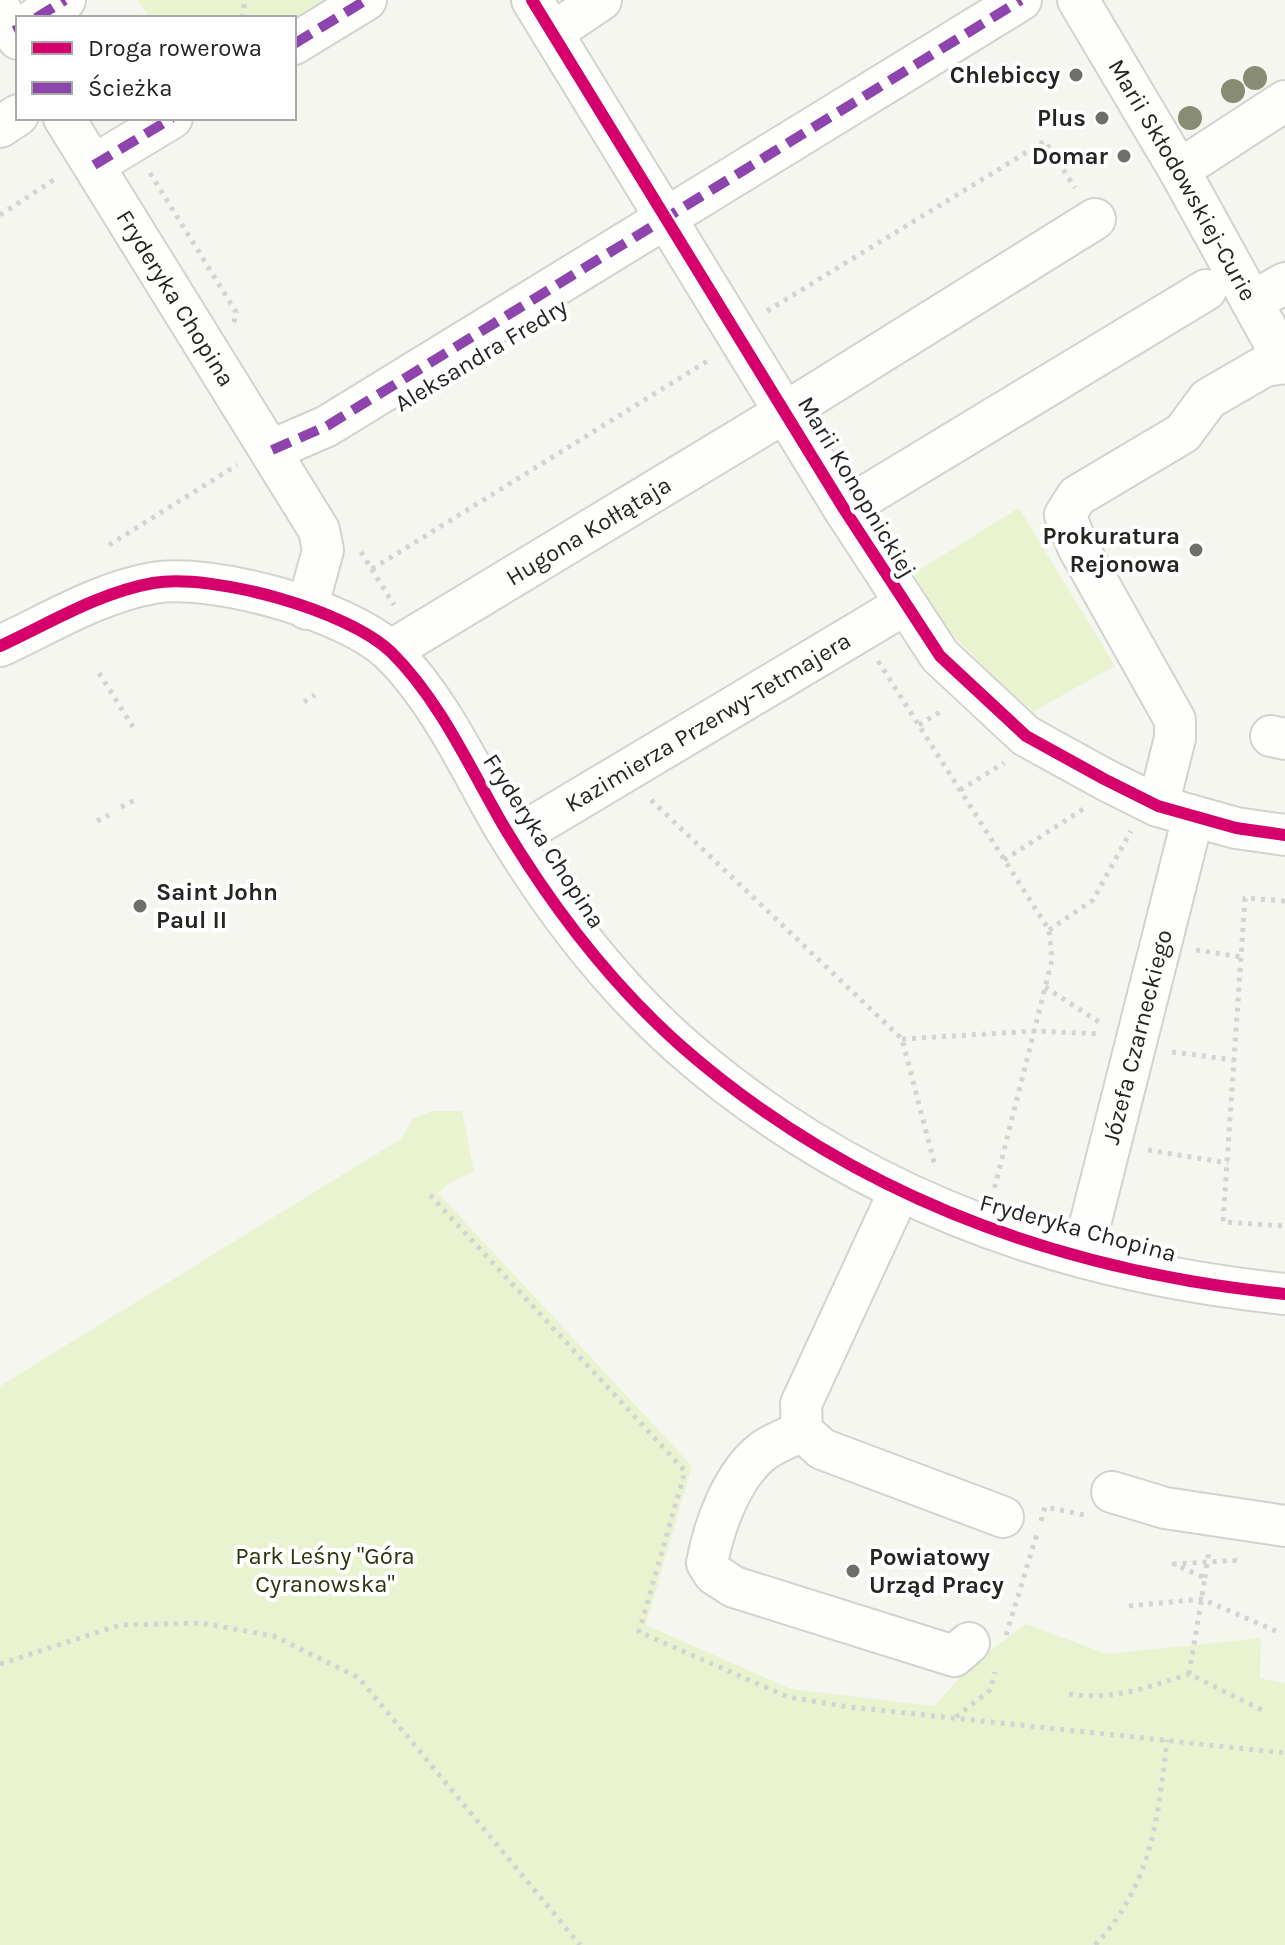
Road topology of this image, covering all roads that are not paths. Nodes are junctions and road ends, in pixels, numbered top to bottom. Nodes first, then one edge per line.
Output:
1 (65, 0) edge
2 (366, 0) edge
3 (601, 0) edge
4 (1021, 0) edge
5 (1078, 0) edge
6 (34, 16) edge
7 (542, 16) edge
8 (296, 43) edge
9 (1285, 101) edge
10 (65, 120) edge
11 (168, 120) edge
12 (79, 170) junction
13 (1179, 170) junction
14 (1095, 219) road end
15 (669, 227) junction
16 (1206, 290) dead end
17 (1268, 293) edge
18 (1285, 362) edge
19 (785, 411) junction
20 (279, 462) junction
21 (844, 509) junction
22 (904, 605) junction
23 (307, 609) junction
24 (0, 646) edge
25 (390, 651) junction
26 (1163, 814) junction
27 (1285, 835) edge
28 (512, 839) junction
29 (899, 1192) junction
30 (1082, 1256) junction
31 (1285, 1294) edge
32 (802, 1431) junction
33 (1112, 1492) road end
34 (1003, 1517) dead end
35 (1285, 1526) edge
36 (991, 1649) road end

1 - 6 street
2 - 8 street
3 - 7 street
4 - 15 street
5 - 13 street, Marii Skłodowskiej-Curie
7 - 15 street, Marii Konopnickiej
9 - 13 street
10 - 12 street, Fryderyka Chopina
11 - 12 street
12 - 20 street, Fryderyka Chopina
13 - 17 street, Marii Skłodowskiej-Curie
14 - 19 street, Hugona Kołłątaja
15 - 19 street, Marii Konopnickiej
15 - 20 street
16 - 21 street
17 - 18 street, Marii Skłodowskiej-Curie
18 - 26 street, Józefa Czarneckiego
19 - 21 street, Marii Konopnickiej
19 - 25 street, Hugona Kołłątaja
20 - 23 street, Fryderyka Chopina
21 - 22 street, Marii Konopnickiej
22 - 26 street, Marii Konopnickiej
22 - 28 street, Kazimierza Przerwy-Tetmajera
23 - 24 street
23 - 25 street, Fryderyka Chopina
25 - 28 street, Fryderyka Chopina
26 - 27 street, Marii Konopnickiej
26 - 30 street, Józefa Czarneckiego
28 - 29 street, Fryderyka Chopina
29 - 30 street, Fryderyka Chopina
29 - 32 street
30 - 31 street, Fryderyka Chopina
32 - 34 street
32 - 36 street
33 - 35 street

